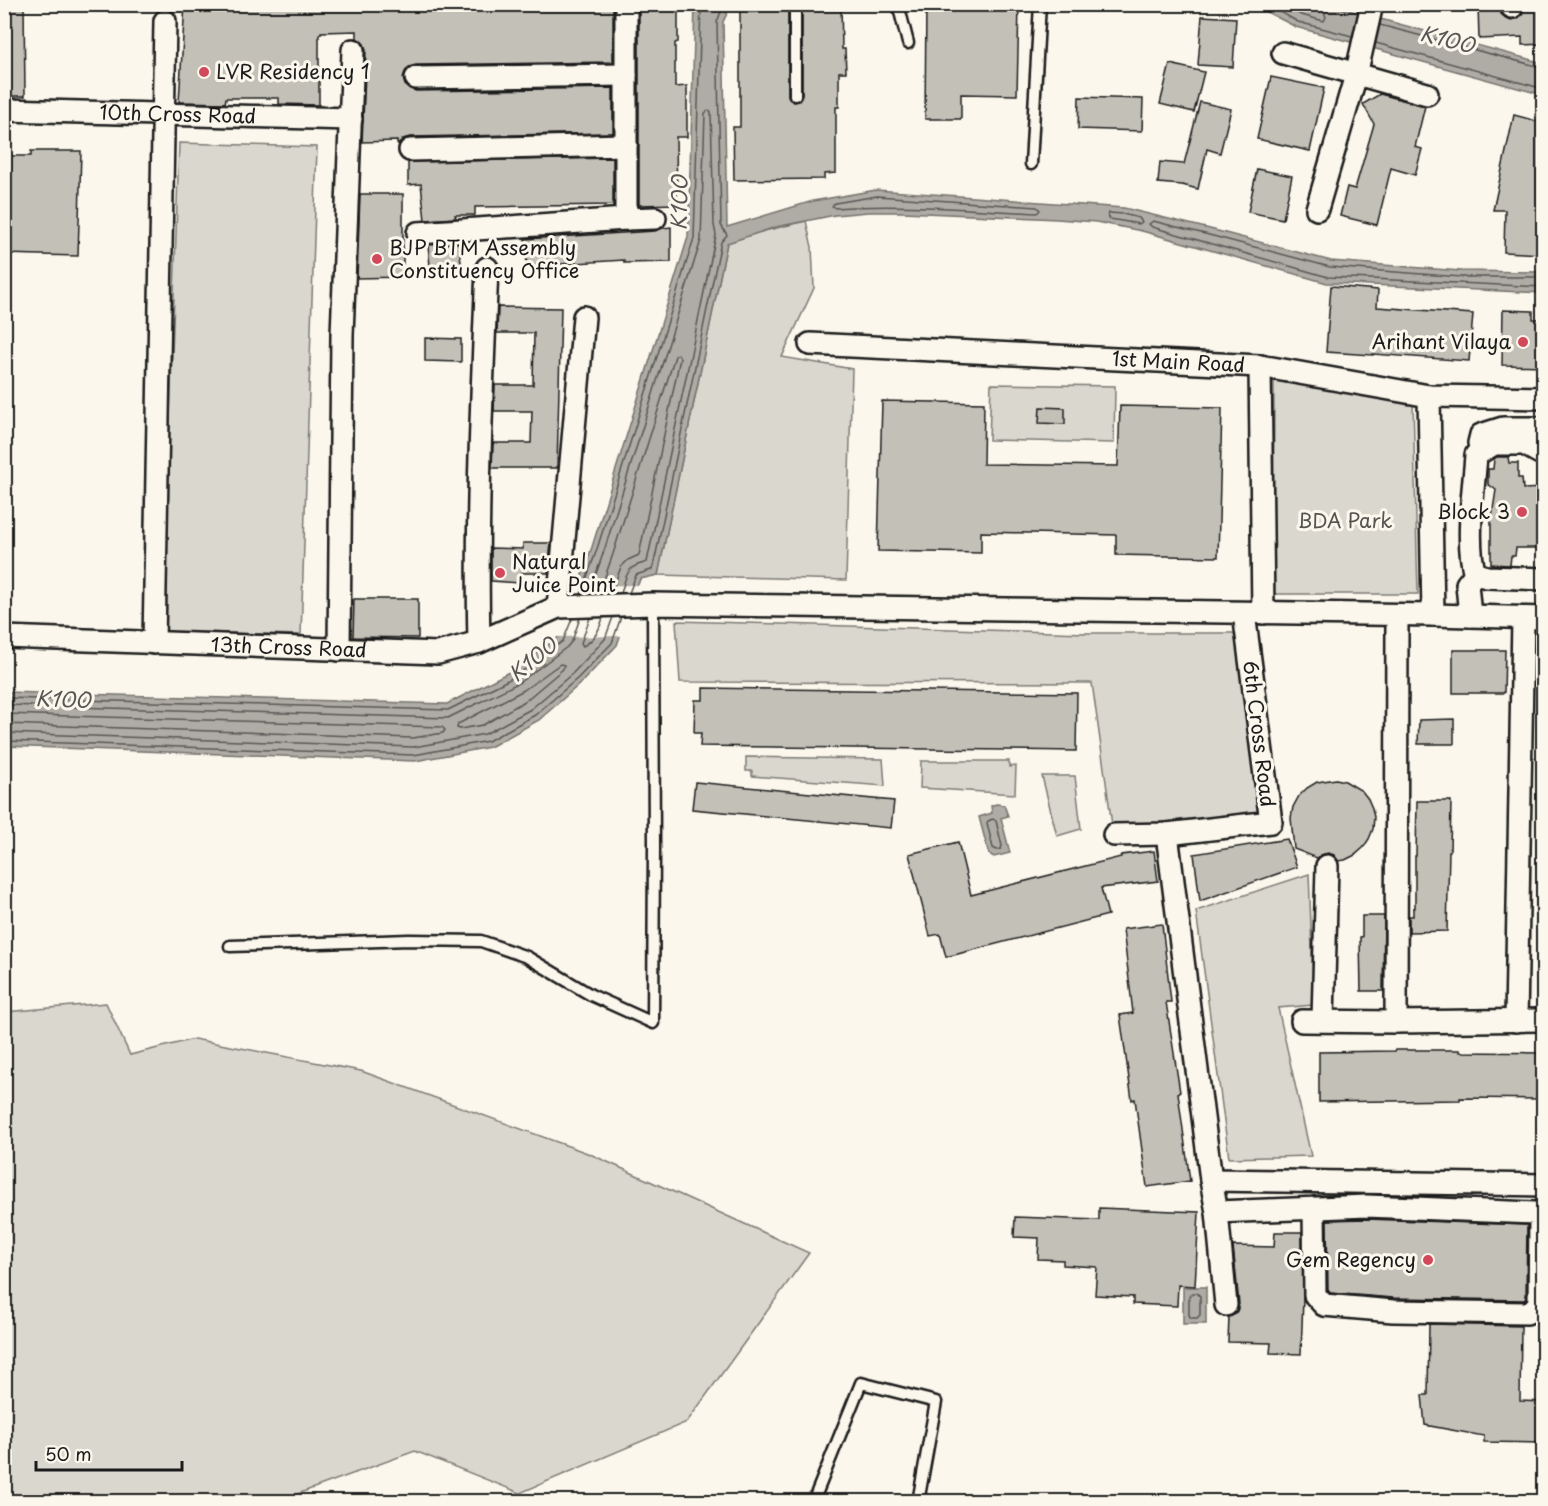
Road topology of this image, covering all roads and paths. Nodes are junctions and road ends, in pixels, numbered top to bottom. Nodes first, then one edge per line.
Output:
1 (626, 4) edge
2 (795, 4) edge
3 (898, 4) edge
4 (1040, 4) edge
5 (1370, 9) edge
6 (165, 21) dead end
7 (908, 43) dead end
8 (353, 50) dead end
9 (1283, 53) dead end
10 (626, 75) junction
11 (1356, 75) junction
12 (416, 78) dead end
13 (1427, 94) dead end
14 (795, 95) dead end
15 (4, 110) edge
16 (164, 114) junction
17 (351, 118) junction
18 (626, 145) junction
19 (410, 150) dead end
20 (1031, 164) dead end
21 (1317, 209) dead end
22 (654, 218) dead end
23 (626, 219) junction
24 (418, 233) dead end
25 (487, 268) dead end
26 (584, 317) dead end
27 (810, 344) dead end
28 (1260, 366) junction
29 (1429, 396) junction
30 (1544, 399) edge
31 (1544, 428) edge
32 (1544, 453) edge
33 (1476, 455) junction
34 (1475, 574) junction
35 (1544, 579) edge
36 (643, 604) junction
37 (560, 607) junction
38 (1254, 613) junction
39 (1397, 615) junction
40 (1432, 615) junction
41 (1470, 616) junction
42 (1533, 618) edge
43 (4, 637) edge
44 (479, 642) junction
45 (154, 643) junction
46 (339, 650) junction
47 (1167, 834) junction
48 (1114, 835) dead end
49 (1328, 866) dead end
50 (230, 946) dead end
51 (1323, 1020) junction
52 (1544, 1020) edge
53 (1302, 1021) dead end
54 (1516, 1021) junction
55 (1396, 1022) junction
56 (1211, 1180) junction
57 (1544, 1185) edge
58 (1314, 1208) junction
59 (1217, 1212) junction
60 (1226, 1305) dead end
61 (813, 1502) edge
62 (918, 1502) edge

1 - 10 street
2 - 14 lane
3 - 7 lane
4 - 20 lane
5 - 11 street
6 - 16 street
8 - 17 street
9 - 11 street
10 - 12 street
10 - 18 street
11 - 13 street
11 - 21 street
15 - 16 street, 10th Cross Road
16 - 17 street, 10th Cross Road
16 - 45 street
17 - 46 street
18 - 19 street
18 - 23 street
22 - 23 street
23 - 24 street
25 - 44 street
26 - 37 street
27 - 28 street, 1st Main Road
28 - 29 street, 1st Main Road
28 - 38 street
29 - 30 street, 1st Main Road
29 - 40 street
31 - 33 street
32 - 33 street
33 - 34 street
34 - 35 street
34 - 41 street
36 - 37 street
36 - 38 street
36 - 50 lane
37 - 44 street, 13th Cross Road
38 - 39 street
38 - 47 street, 6th Cross Road
39 - 40 street
39 - 55 street
40 - 41 street
41 - 42 street
42 - 54 street
43 - 45 street, 13th Cross Road
44 - 46 street, 13th Cross Road
45 - 46 street, 13th Cross Road
47 - 48 street
47 - 56 street
49 - 51 street
51 - 53 street
51 - 55 street
52 - 54 street
54 - 55 street
56 - 57 street
56 - 59 street
58 - 58 street
58 - 59 street
59 - 60 street
61 - 62 lane

